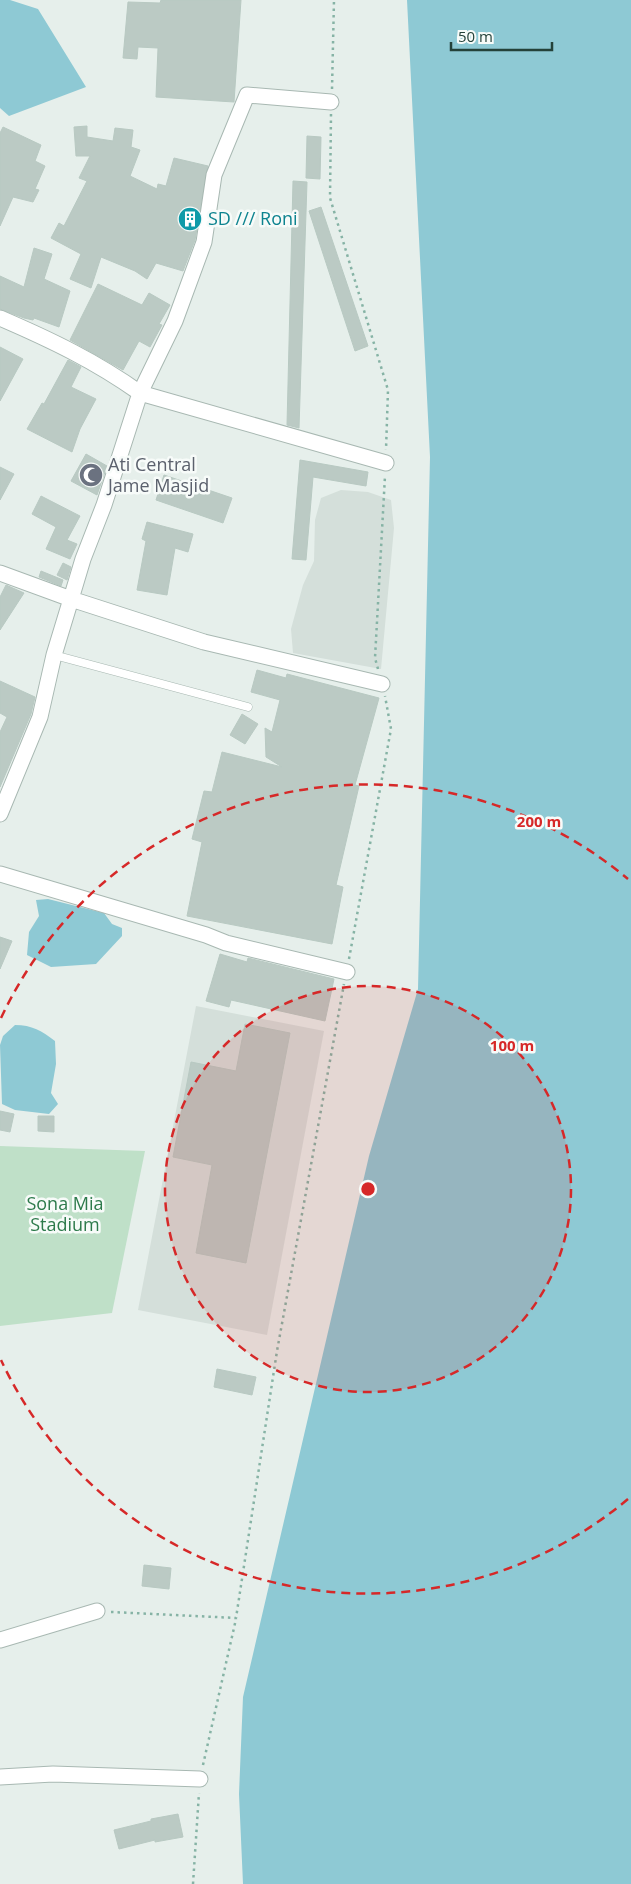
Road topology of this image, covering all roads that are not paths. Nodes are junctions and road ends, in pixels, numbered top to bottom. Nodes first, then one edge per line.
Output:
1 (331, 102) road end
2 (0, 318) edge
3 (140, 393) junction
4 (386, 463) road end
5 (0, 573) edge
6 (71, 599) junction
7 (54, 655) junction
8 (382, 684) road end
9 (248, 707) dead end
10 (0, 814) edge
11 (0, 874) edge
12 (347, 972) road end
13 (96, 1611) road end
14 (0, 1640) edge
15 (0, 1777) edge
16 (200, 1779) road end

1 - 3 street
2 - 3 street
3 - 4 street
3 - 6 street
5 - 6 street
6 - 7 street
6 - 8 street
7 - 9 lane
7 - 10 street
11 - 12 street
13 - 14 street
15 - 16 street

